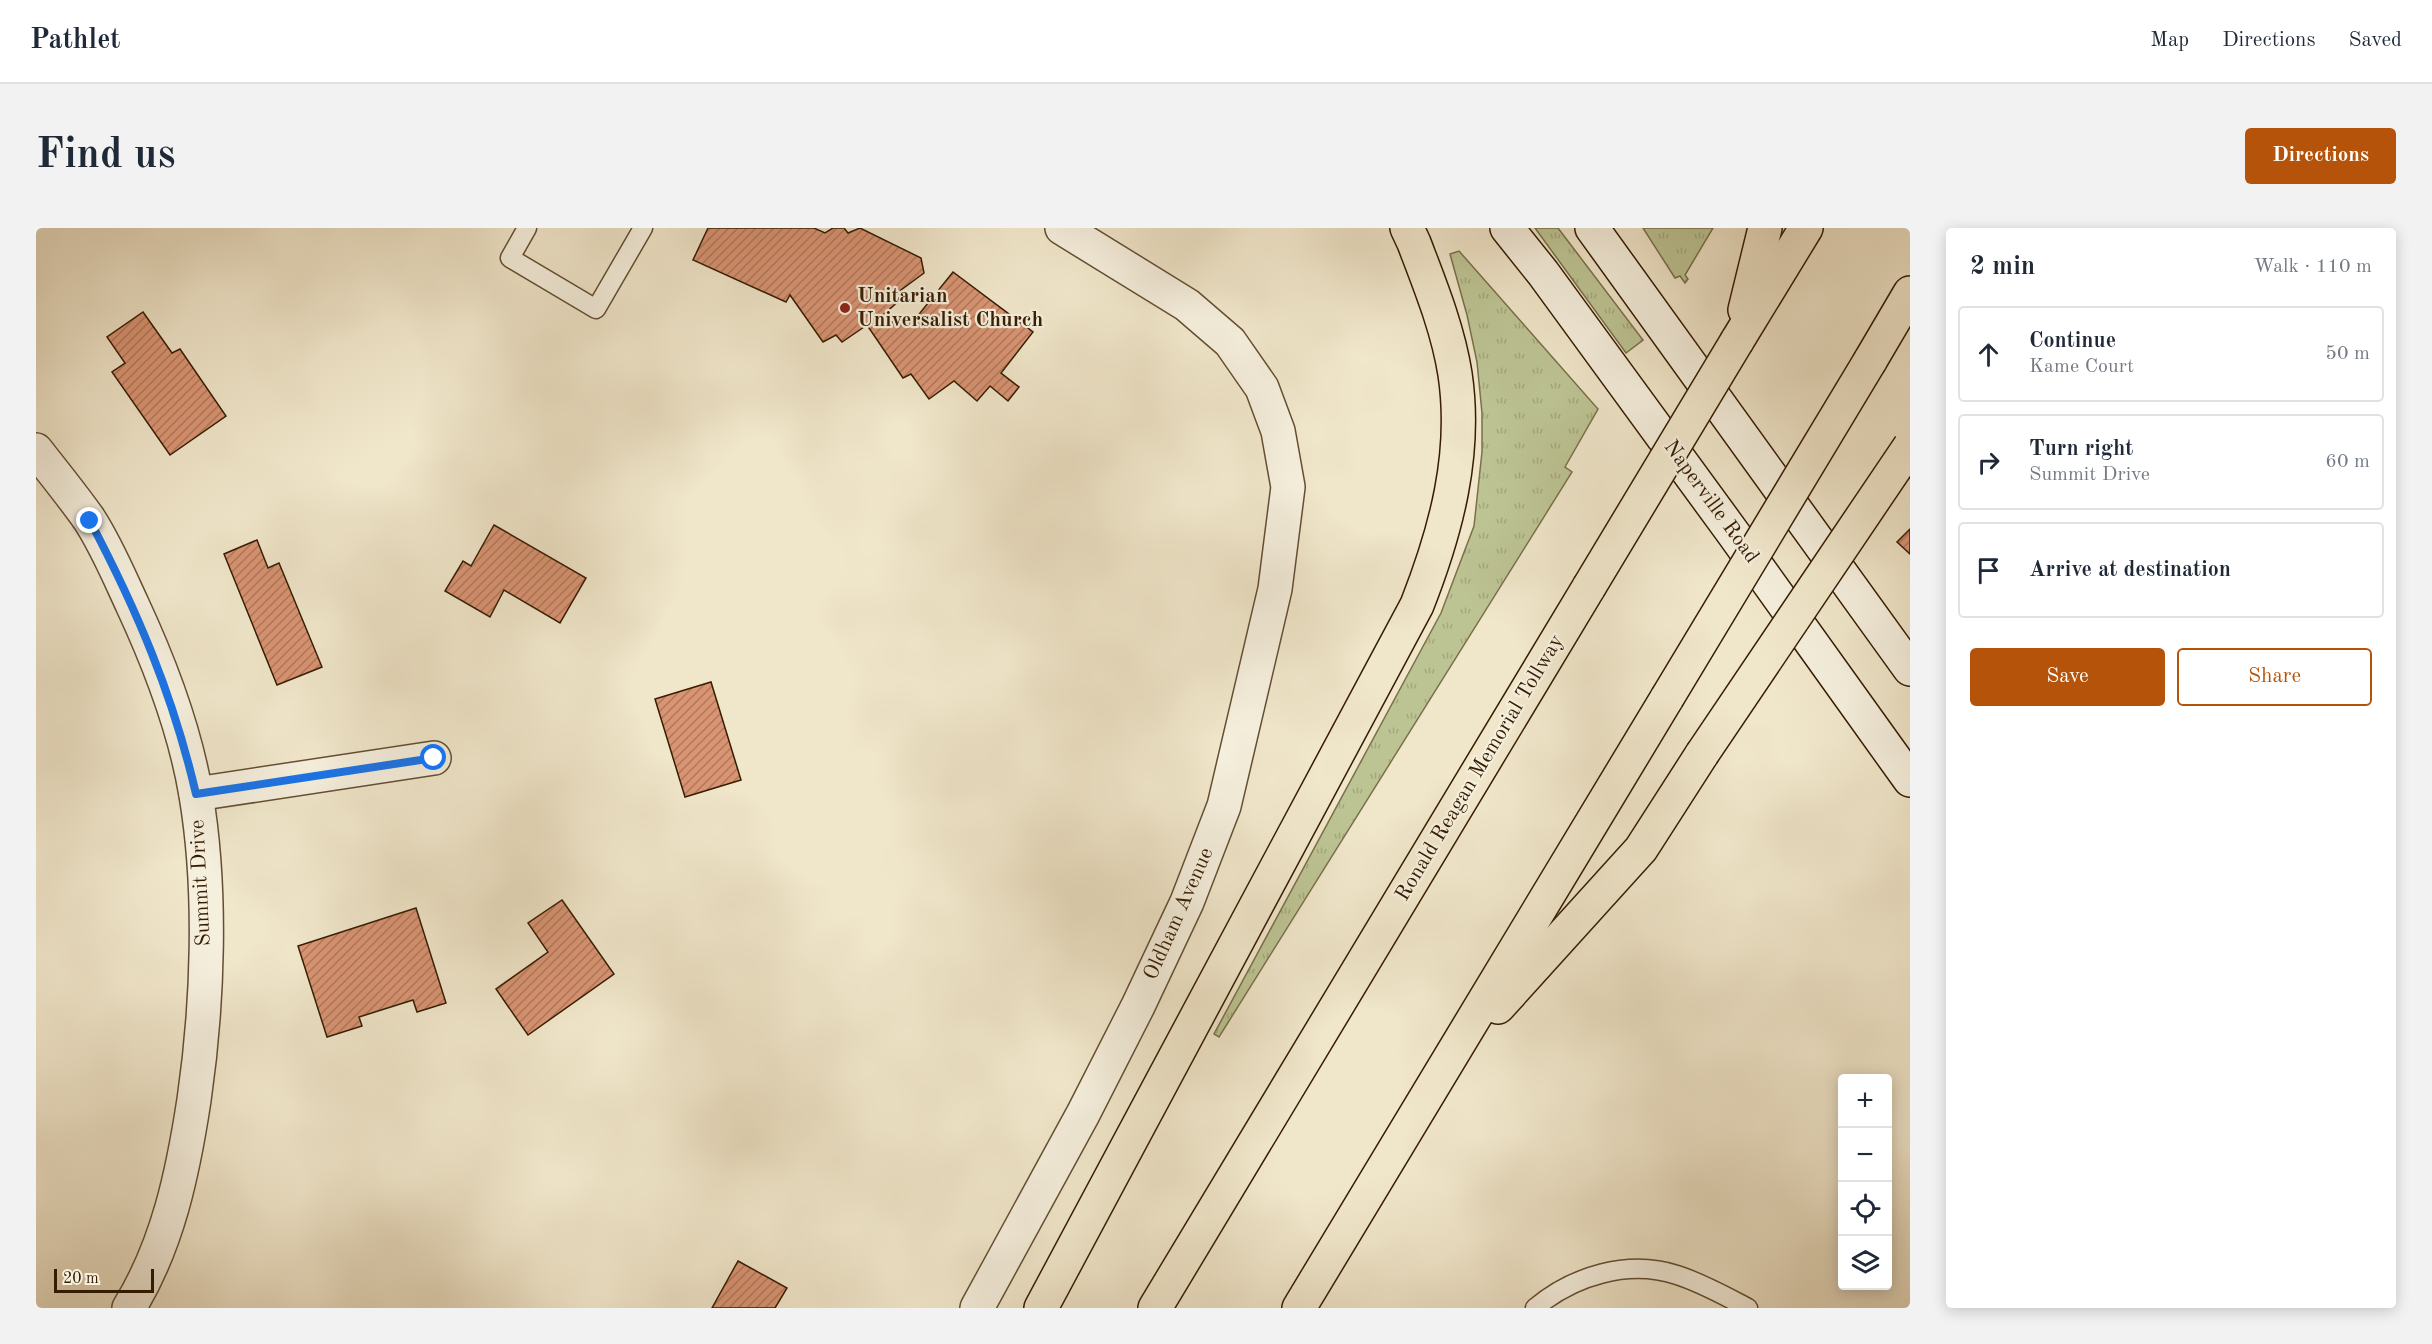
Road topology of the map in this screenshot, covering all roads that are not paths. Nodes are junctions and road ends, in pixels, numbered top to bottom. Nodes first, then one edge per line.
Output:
1 (527, 228) edge
2 (643, 228) edge
3 (1062, 228) edge
4 (1407, 228) edge
5 (1507, 228) edge
6 (1592, 228) edge
7 (1765, 228) edge
8 (1800, 238) edge
9 (1910, 293) edge
10 (1737, 341) junction
11 (1910, 446) edge
12 (36, 450) edge
13 (1910, 669) edge
14 (434, 758) dead end
15 (1910, 780) edge
16 (196, 794) junction
17 (1448, 1062) junction
18 (129, 1308) edge
19 (977, 1308) edge
20 (1041, 1308) edge
21 (1155, 1308) edge
22 (1299, 1308) edge
23 (1535, 1308) edge
24 (1748, 1308) edge

1 - 2 lane
3 - 19 street, Oldham Avenue
4 - 20 highway
5 - 15 street, Naperville Road
6 - 13 street
7 - 10 highway
8 - 10 highway, Ronald Reagan Memorial Tollway
9 - 17 highway, bridge
10 - 21 highway, Ronald Reagan Memorial Tollway, bridge
11 - 17 highway, bridge
12 - 16 street, Summit Drive
14 - 16 street
16 - 18 street, Summit Drive
17 - 22 highway
23 - 24 lane

